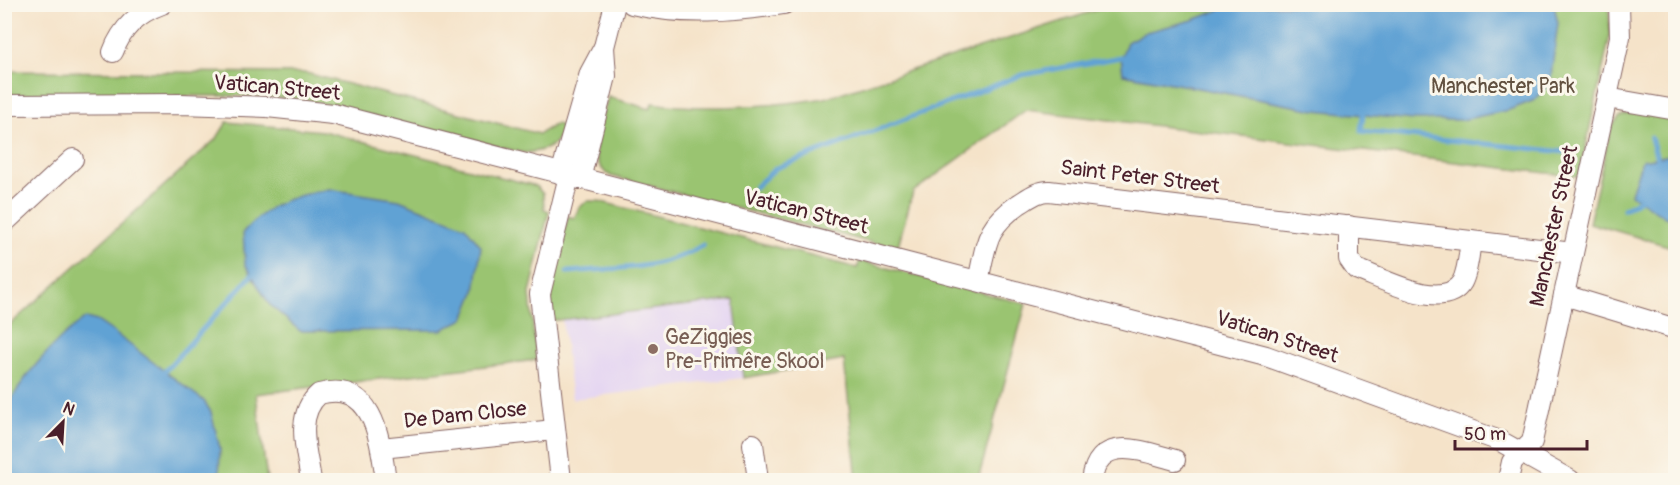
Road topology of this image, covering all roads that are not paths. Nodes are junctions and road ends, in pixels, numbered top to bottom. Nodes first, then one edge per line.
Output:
1 (162, 4) edge
2 (615, 4) edge
3 (632, 4) edge
4 (784, 4) edge
5 (1619, 4) edge
6 (113, 52) dead end
7 (1606, 98) junction
8 (4, 105) edge
9 (1676, 110) edge
10 (74, 159) dead end
11 (570, 177) junction
12 (4, 223) edge
13 (1349, 226) junction
14 (1471, 241) junction
15 (1573, 253) junction
16 (978, 281) junction
17 (1564, 295) junction
18 (1676, 329) edge
19 (554, 430) junction
20 (753, 444) dead end
21 (381, 448) junction
22 (1521, 453) junction
23 (1175, 460) dead end
24 (311, 480) edge
25 (386, 480) edge
26 (561, 480) edge
27 (758, 480) edge
28 (1092, 480) edge
29 (1508, 480) edge
30 (1570, 480) edge

1 - 6 street
2 - 11 street
3 - 4 street
5 - 7 street, Manchester Street
7 - 9 street
7 - 15 street, Manchester Street
8 - 11 street, Vatican Street
10 - 12 street
11 - 16 street, Vatican Street
11 - 19 street
13 - 14 street, Saint Peter Street
13 - 14 street
13 - 16 street, Saint Peter Street
14 - 15 street, Saint Peter Street
15 - 17 street, Manchester Street
16 - 22 street, Vatican Street
17 - 18 street
17 - 22 street, Manchester Street
19 - 21 street, De Dam Close
19 - 26 street
20 - 27 street
21 - 24 street, De Dam Close
21 - 25 street, De Dam Close
22 - 29 street, Manchester Street
22 - 30 street, Vatican Street
23 - 28 street

